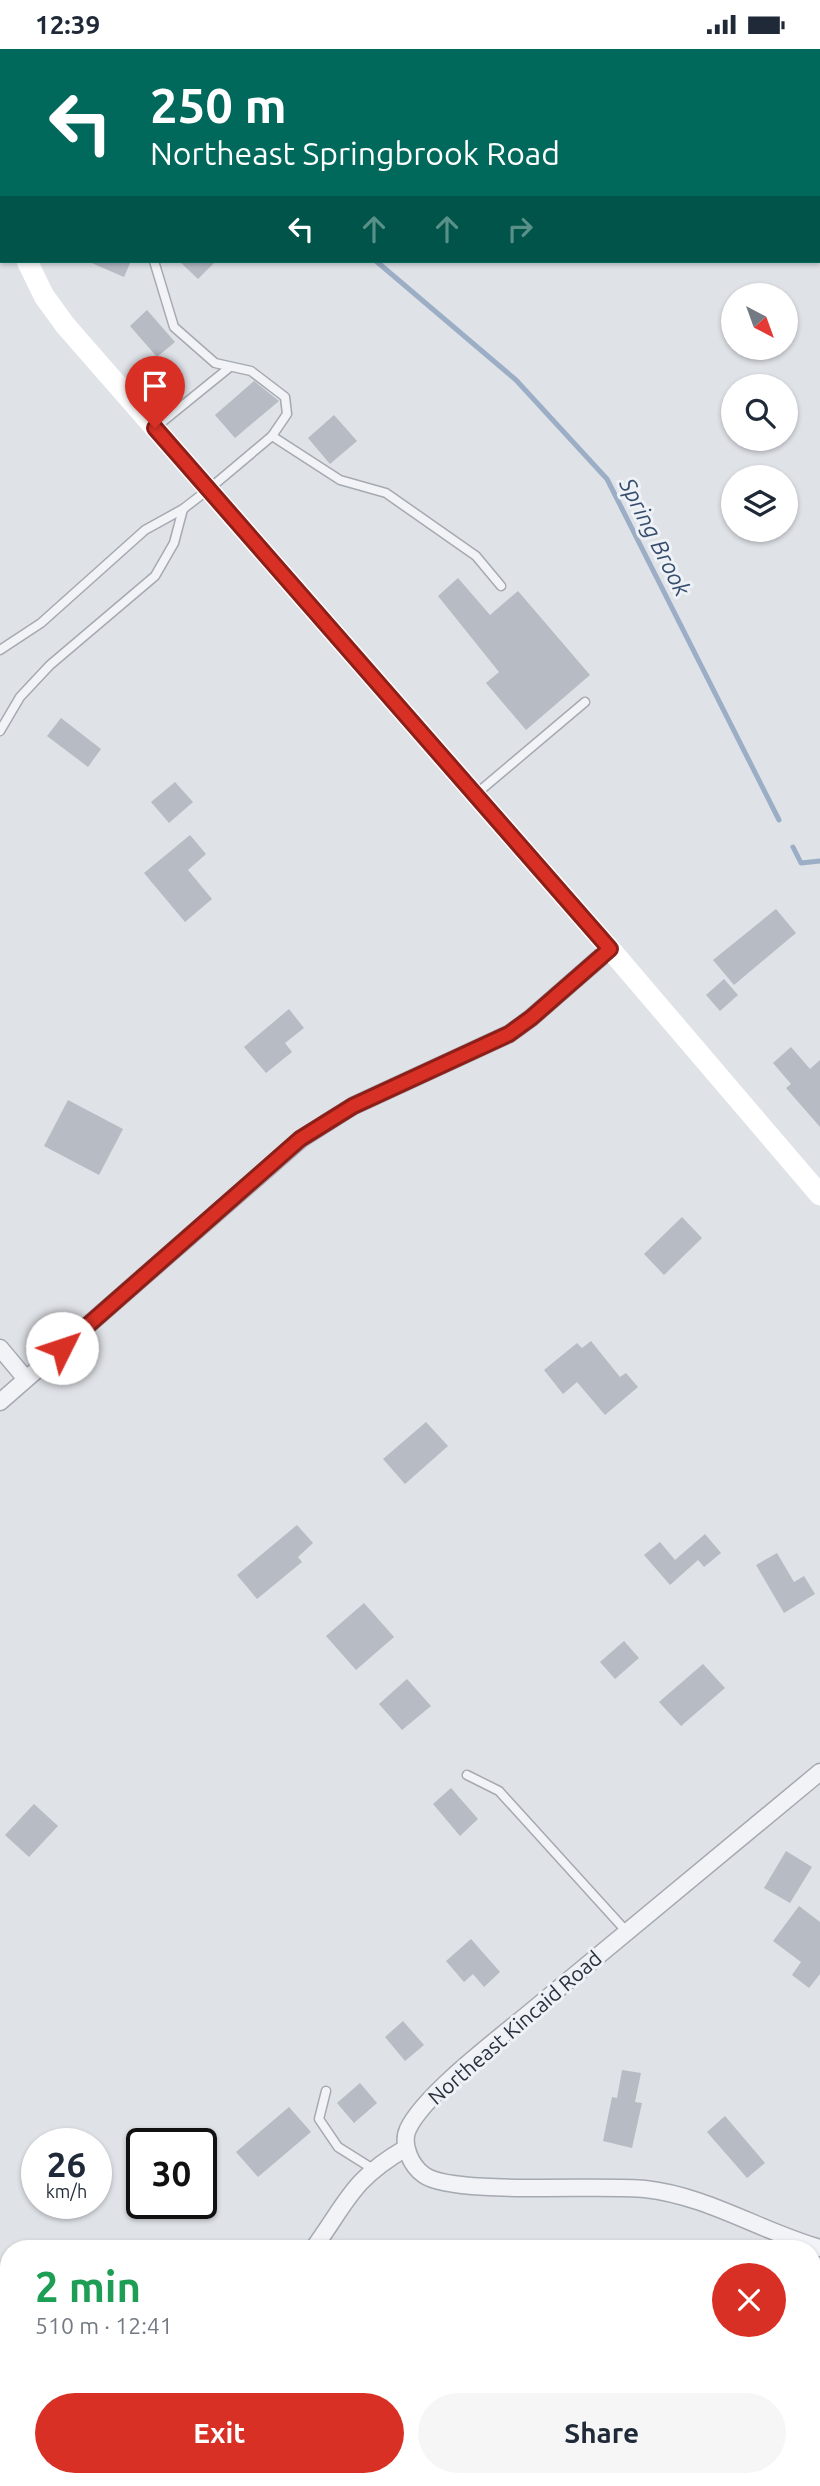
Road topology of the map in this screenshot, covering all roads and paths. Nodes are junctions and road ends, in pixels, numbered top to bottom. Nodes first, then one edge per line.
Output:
1 (28, 263) edge
2 (155, 263) edge
3 (230, 367) junction
4 (155, 428) junction
5 (272, 436) junction
6 (209, 489) junction
7 (183, 509) junction
8 (501, 586) dead end
9 (0, 650) edge
10 (585, 702) dead end
11 (0, 731) edge
12 (475, 794) junction
13 (610, 949) junction
14 (820, 1195) edge
15 (0, 1348) edge
16 (26, 1379) junction
17 (0, 1402) edge
18 (820, 1772) edge
19 (467, 1775) dead end
20 (627, 1932) junction
21 (326, 2091) dead end
22 (406, 2148) junction
23 (373, 2169) junction
24 (319, 2240) edge
25 (800, 2240) edge

1 - 4 street
2 - 3 lane
3 - 4 lane
3 - 5 lane
4 - 6 street
5 - 6 lane
5 - 8 lane
6 - 7 lane
6 - 12 street
7 - 9 lane
7 - 11 lane
10 - 12 lane
12 - 13 street
13 - 14 street
13 - 16 street
15 - 16 street
16 - 17 street
18 - 20 street, Northeast Kincaid Road
19 - 20 lane
20 - 22 street, Northeast Kincaid Road
21 - 23 lane
22 - 23 street
22 - 25 street
23 - 24 street

